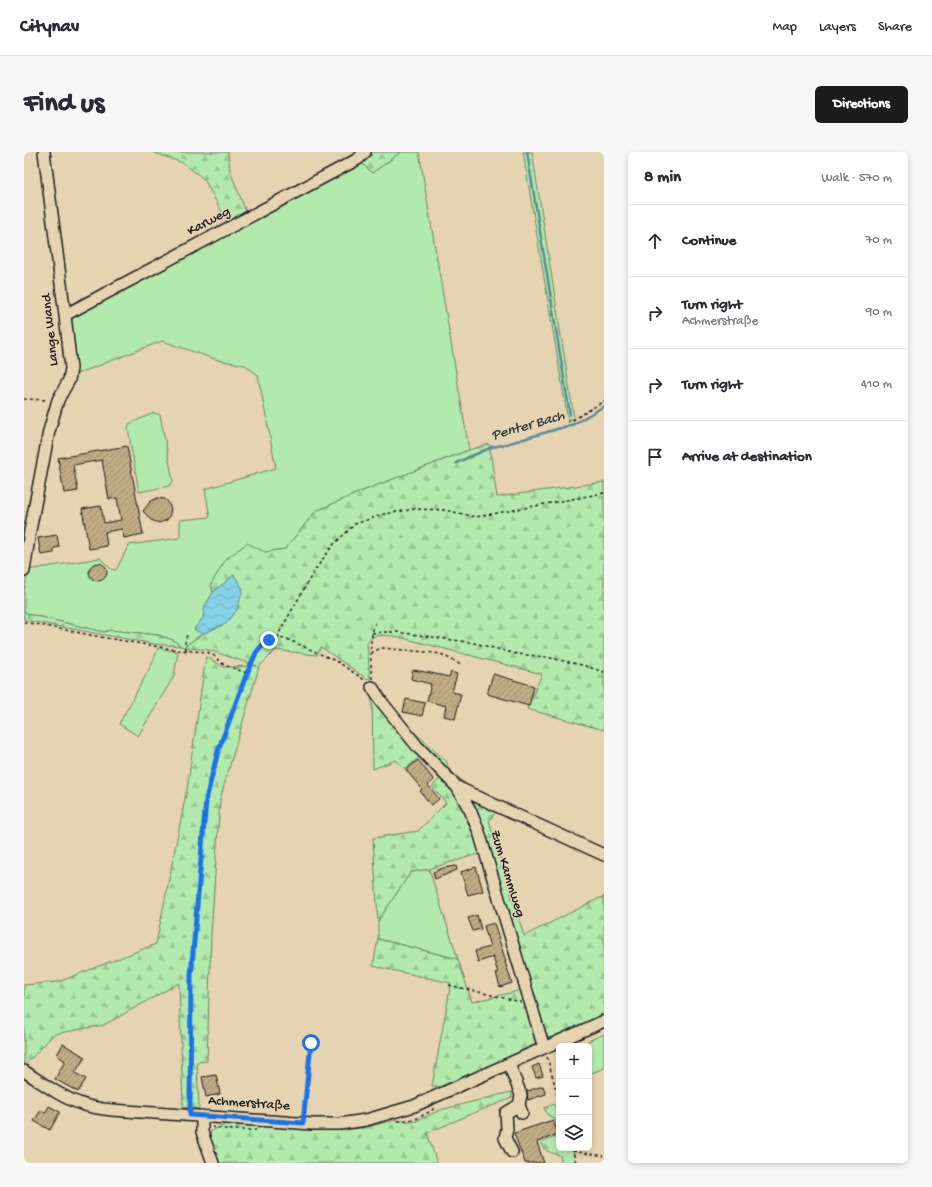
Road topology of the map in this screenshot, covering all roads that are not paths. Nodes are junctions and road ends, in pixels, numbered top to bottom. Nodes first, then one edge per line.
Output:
1 (44, 152) edge
2 (365, 152) edge
3 (66, 315) junction
4 (24, 571) edge
5 (372, 687) road end
6 (457, 787) junction
7 (485, 800) junction
8 (472, 815) junction
9 (604, 855) edge
10 (604, 1020) edge
11 (544, 1048) junction
12 (509, 1064) junction
13 (24, 1071) edge
14 (202, 1120) junction
15 (512, 1152) dead end
16 (213, 1163) edge

1 - 3 street, Lange Wand
2 - 3 street, Karweg
3 - 4 street, Lange Wand
5 - 6 street, Zum Kammweg
6 - 7 street
6 - 8 street, Zum Kammweg
7 - 8 street
7 - 9 street
8 - 11 street, Zum Kammweg
10 - 11 street, Achmerstraße
11 - 12 street, Achmerstraße
12 - 14 street, Achmerstraße
12 - 15 street
13 - 14 street, Achmerstraße
14 - 16 street

